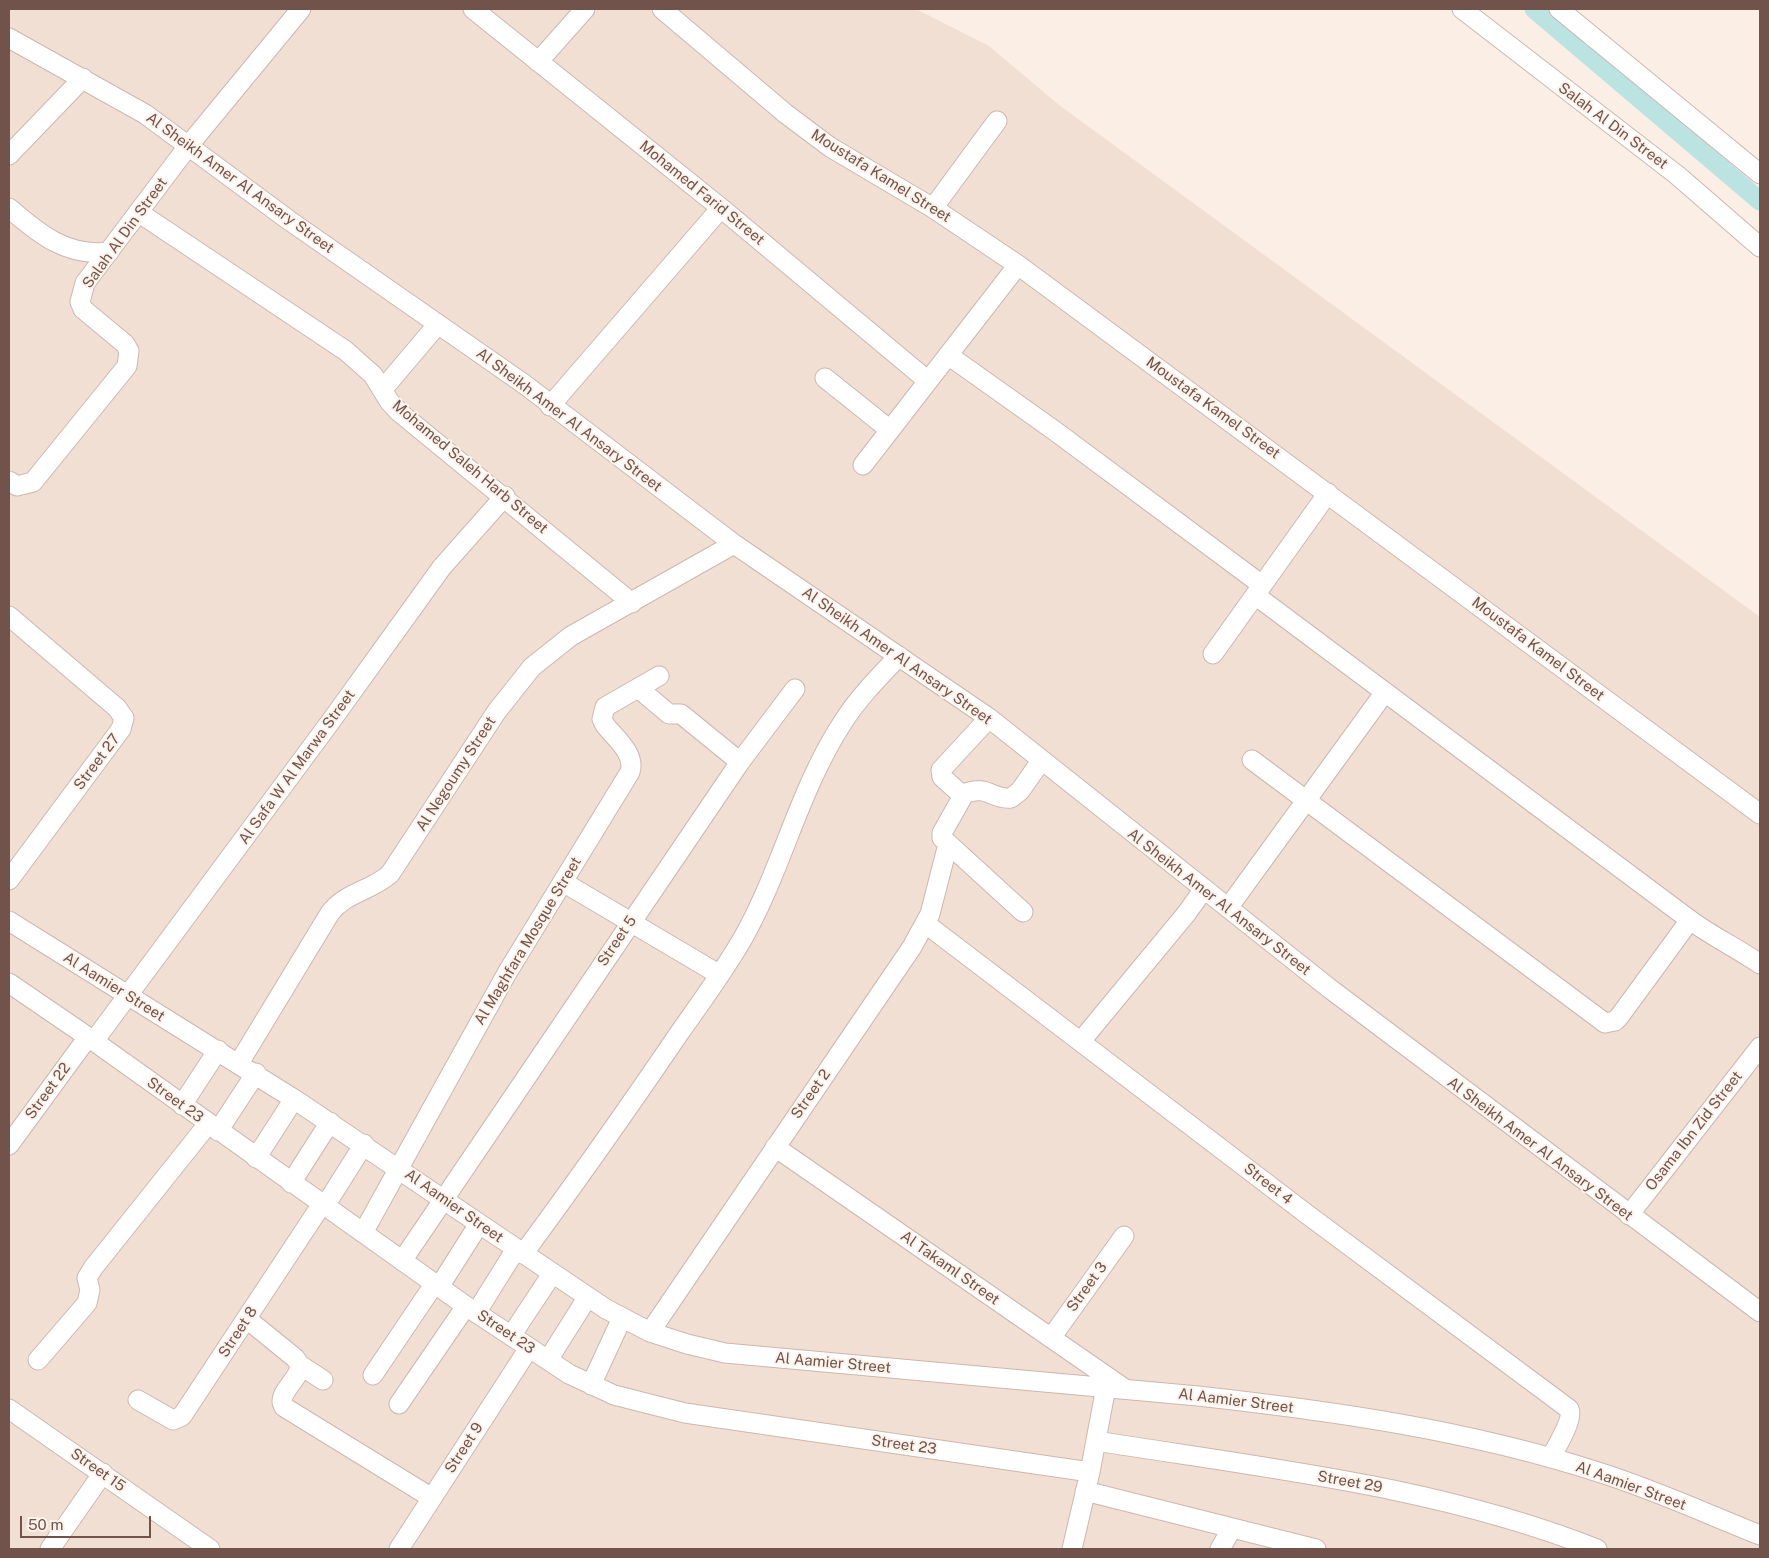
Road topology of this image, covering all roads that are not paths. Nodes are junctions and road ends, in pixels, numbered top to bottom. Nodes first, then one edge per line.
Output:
1 (301, 9) edge
2 (472, 9) edge
3 (585, 9) edge
4 (662, 9) edge
5 (1462, 9) edge
6 (1560, 9) edge
7 (9, 38) edge
8 (538, 62) junction
9 (83, 78) junction
10 (997, 121) dead end
11 (190, 145) junction
12 (9, 155) edge
13 (1760, 174) edge
14 (9, 208) edge
15 (721, 208) junction
16 (933, 208) junction
17 (138, 212) junction
18 (1760, 247) edge
19 (109, 252) junction
20 (1018, 265) junction
21 (438, 324) junction
22 (948, 355) junction
23 (825, 378) dead end
24 (928, 381) junction
25 (383, 389) junction
26 (550, 406) junction
27 (890, 430) junction
28 (863, 465) dead end
29 (9, 482) edge
30 (1328, 493) junction
31 (505, 496) junction
32 (734, 544) junction
33 (1259, 590) junction
34 (632, 602) junction
35 (9, 616) edge
36 (1213, 654) dead end
37 (899, 656) junction
38 (659, 676) dead end
39 (638, 688) junction
40 (796, 689) dead end
41 (1385, 692) junction
42 (989, 718) junction
43 (1252, 760) dead end
44 (1041, 761) junction
45 (740, 762) junction
46 (963, 794) junction
47 (1306, 801) junction
48 (1760, 814) edge
49 (948, 844) junction
50 (9, 880) edge
51 (563, 882) junction
52 (1204, 889) junction
53 (1228, 908) junction
54 (1024, 912) dead end
55 (1690, 920) junction
56 (9, 922) edge
57 (630, 922) junction
58 (926, 924) junction
59 (1760, 964) edge
60 (720, 975) junction
61 (9, 983) edge
62 (128, 996) junction
63 (91, 1039) junction
64 (1081, 1041) junction
65 (1760, 1047) edge
66 (218, 1050) junction
67 (239, 1063) junction
68 (256, 1074) junction
69 (294, 1099) junction
70 (182, 1105) junction
71 (330, 1122) junction
72 (15, 1123) edge
73 (213, 1127) junction
74 (364, 1144) junction
75 (9, 1145) edge
76 (775, 1147) junction
77 (256, 1158) junction
78 (400, 1168) junction
79 (291, 1183) junction
80 (444, 1198) junction
81 (323, 1205) junction
82 (1628, 1215) junction
83 (480, 1224) junction
84 (363, 1233) junction
85 (1124, 1236) dead end
86 (520, 1252) junction
87 (402, 1261) junction
88 (552, 1274) junction
89 (437, 1285) junction
90 (587, 1298) junction
91 (471, 1309) junction
92 (1760, 1312) edge
93 (622, 1318) junction
94 (247, 1319) junction
95 (650, 1332) junction
96 (512, 1336) junction
97 (1051, 1338) junction
98 (529, 1348) junction
99 (38, 1360) dead end
100 (548, 1360) junction
101 (300, 1365) junction
102 (373, 1375) dead end
103 (323, 1380) dead end
104 (591, 1385) junction
105 (1106, 1387) junction
106 (1126, 1389) junction
107 (138, 1400) dead end
108 (400, 1404) dead end
109 (9, 1409) edge
110 (1096, 1441) junction
111 (1550, 1458) junction
112 (1090, 1472) junction
113 (103, 1473) junction
114 (1086, 1492) junction
115 (432, 1498) junction
116 (1232, 1528) junction
117 (1760, 1535) edge
118 (50, 1549) edge
119 (210, 1549) edge
120 (398, 1549) edge
121 (1072, 1549) edge
122 (1220, 1549) edge
123 (1314, 1549) edge
124 (1598, 1549) edge

1 - 11 street, Salah Al Din Street
2 - 8 street, Mohamed Farid Street
3 - 8 street
4 - 16 street, Moustafa Kamel Street
5 - 18 street, Salah Al Din Street
6 - 13 street
7 - 9 street, Al Sheikh Amer Al Ansary Street
8 - 15 street, Mohamed Farid Street
9 - 11 street, Al Sheikh Amer Al Ansary Street
9 - 12 street
10 - 16 street
11 - 17 street, Salah Al Din Street
11 - 21 street, Al Sheikh Amer Al Ansary Street
14 - 19 street
15 - 24 street, Mohamed Farid Street
15 - 26 street
16 - 20 street, Moustafa Kamel Street
17 - 19 street, Salah Al Din Street
17 - 25 street, Mohamed Saleh Harb Street
19 - 29 street, Salah Al Din Street
20 - 22 street
20 - 30 street, Moustafa Kamel Street
21 - 25 street
21 - 26 street, Al Sheikh Amer Al Ansary Street
22 - 24 street
22 - 33 street
23 - 27 street
24 - 27 street
25 - 31 street, Mohamed Saleh Harb Street
26 - 32 street, Al Sheikh Amer Al Ansary Street
27 - 28 street
30 - 33 street
30 - 48 street, Moustafa Kamel Street
31 - 34 street, Mohamed Saleh Harb Street
31 - 62 street, Al Safa W Al Marwa Street
32 - 34 street, Al Negoumy Street
32 - 37 street, Al Sheikh Amer Al Ansary Street
33 - 36 street
33 - 41 street
34 - 67 street, Al Negoumy Street
35 - 50 street, Street 27
37 - 42 street, Al Sheikh Amer Al Ansary Street
37 - 60 street
38 - 39 street, Al Maghfara Mosque Street
39 - 45 street
39 - 51 street, Al Maghfara Mosque Street
40 - 45 street, Street 5
41 - 47 street
41 - 55 street
42 - 44 street, Al Sheikh Amer Al Ansary Street
42 - 46 street
43 - 47 street
44 - 46 street
44 - 52 street, Al Sheikh Amer Al Ansary Street
45 - 57 street, Street 5
46 - 49 street, Street 2
47 - 53 street
47 - 55 street
49 - 54 street
49 - 58 street, Street 2
51 - 57 street
51 - 78 street, Al Maghfara Mosque Street
52 - 53 street, Al Sheikh Amer Al Ansary Street
52 - 64 street
53 - 82 street, Al Sheikh Amer Al Ansary Street
55 - 59 street
56 - 62 street, Al Aamier Street
57 - 60 street
57 - 80 street, Street 5
58 - 64 street, Street 4
58 - 76 street, Street 2
60 - 86 street
61 - 63 street, Street 23
62 - 63 street, Al Safa W Al Marwa Street
62 - 66 street, Al Aamier Street
63 - 70 street, Street 23
63 - 72 street, Street 22
64 - 111 street, Street 4
65 - 82 street, Osama Ibn Zid Street
66 - 67 street, Al Aamier Street
66 - 70 street
67 - 68 street, Al Aamier Street
68 - 69 street, Al Aamier Street
68 - 73 street
69 - 71 street, Al Aamier Street
69 - 77 street
70 - 73 street, Street 23
71 - 74 street, Al Aamier Street
71 - 79 street
72 - 75 street, Street 22
73 - 77 street, Street 23
73 - 99 street
74 - 78 street, Al Aamier Street
74 - 81 street, Street 8
76 - 95 street, Street 2
76 - 97 street, Al Takaml Street
77 - 79 street, Street 23
78 - 80 street, Al Aamier Street
78 - 84 street, Al Maghfara Mosque Street
79 - 81 street, Street 23
80 - 83 street, Al Aamier Street
80 - 87 street, Street 5
81 - 84 street, Street 23
81 - 94 street, Street 8
82 - 92 street, Al Sheikh Amer Al Ansary Street
83 - 86 street, Al Aamier Street
83 - 89 street
84 - 87 street, Street 23
85 - 97 street, Street 3
86 - 88 street, Al Aamier Street
86 - 91 street
87 - 89 street, Street 23
88 - 90 street, Al Aamier Street
88 - 96 street
89 - 91 street, Street 23
89 - 102 street
90 - 93 street, Al Aamier Street
90 - 100 street
91 - 96 street, Street 23
91 - 108 street
93 - 95 street, Al Aamier Street
93 - 104 street
94 - 101 street
94 - 107 street, Street 8
95 - 105 street, Al Aamier Street
96 - 98 street, Street 23
97 - 106 street, Al Takaml Street
98 - 100 street, Street 23
98 - 115 street, Street 9
100 - 104 street, Street 23
101 - 103 street
101 - 115 street
104 - 112 street, Street 23
105 - 106 street, Al Aamier Street
105 - 110 street
106 - 111 street, Al Aamier Street
109 - 113 street, Street 15
110 - 112 street
110 - 124 street, Street 29
111 - 117 street, Al Aamier Street
112 - 114 street
113 - 118 street
113 - 119 street, Street 15
114 - 116 street
114 - 121 street
115 - 120 street, Street 9
116 - 122 street
116 - 123 street

